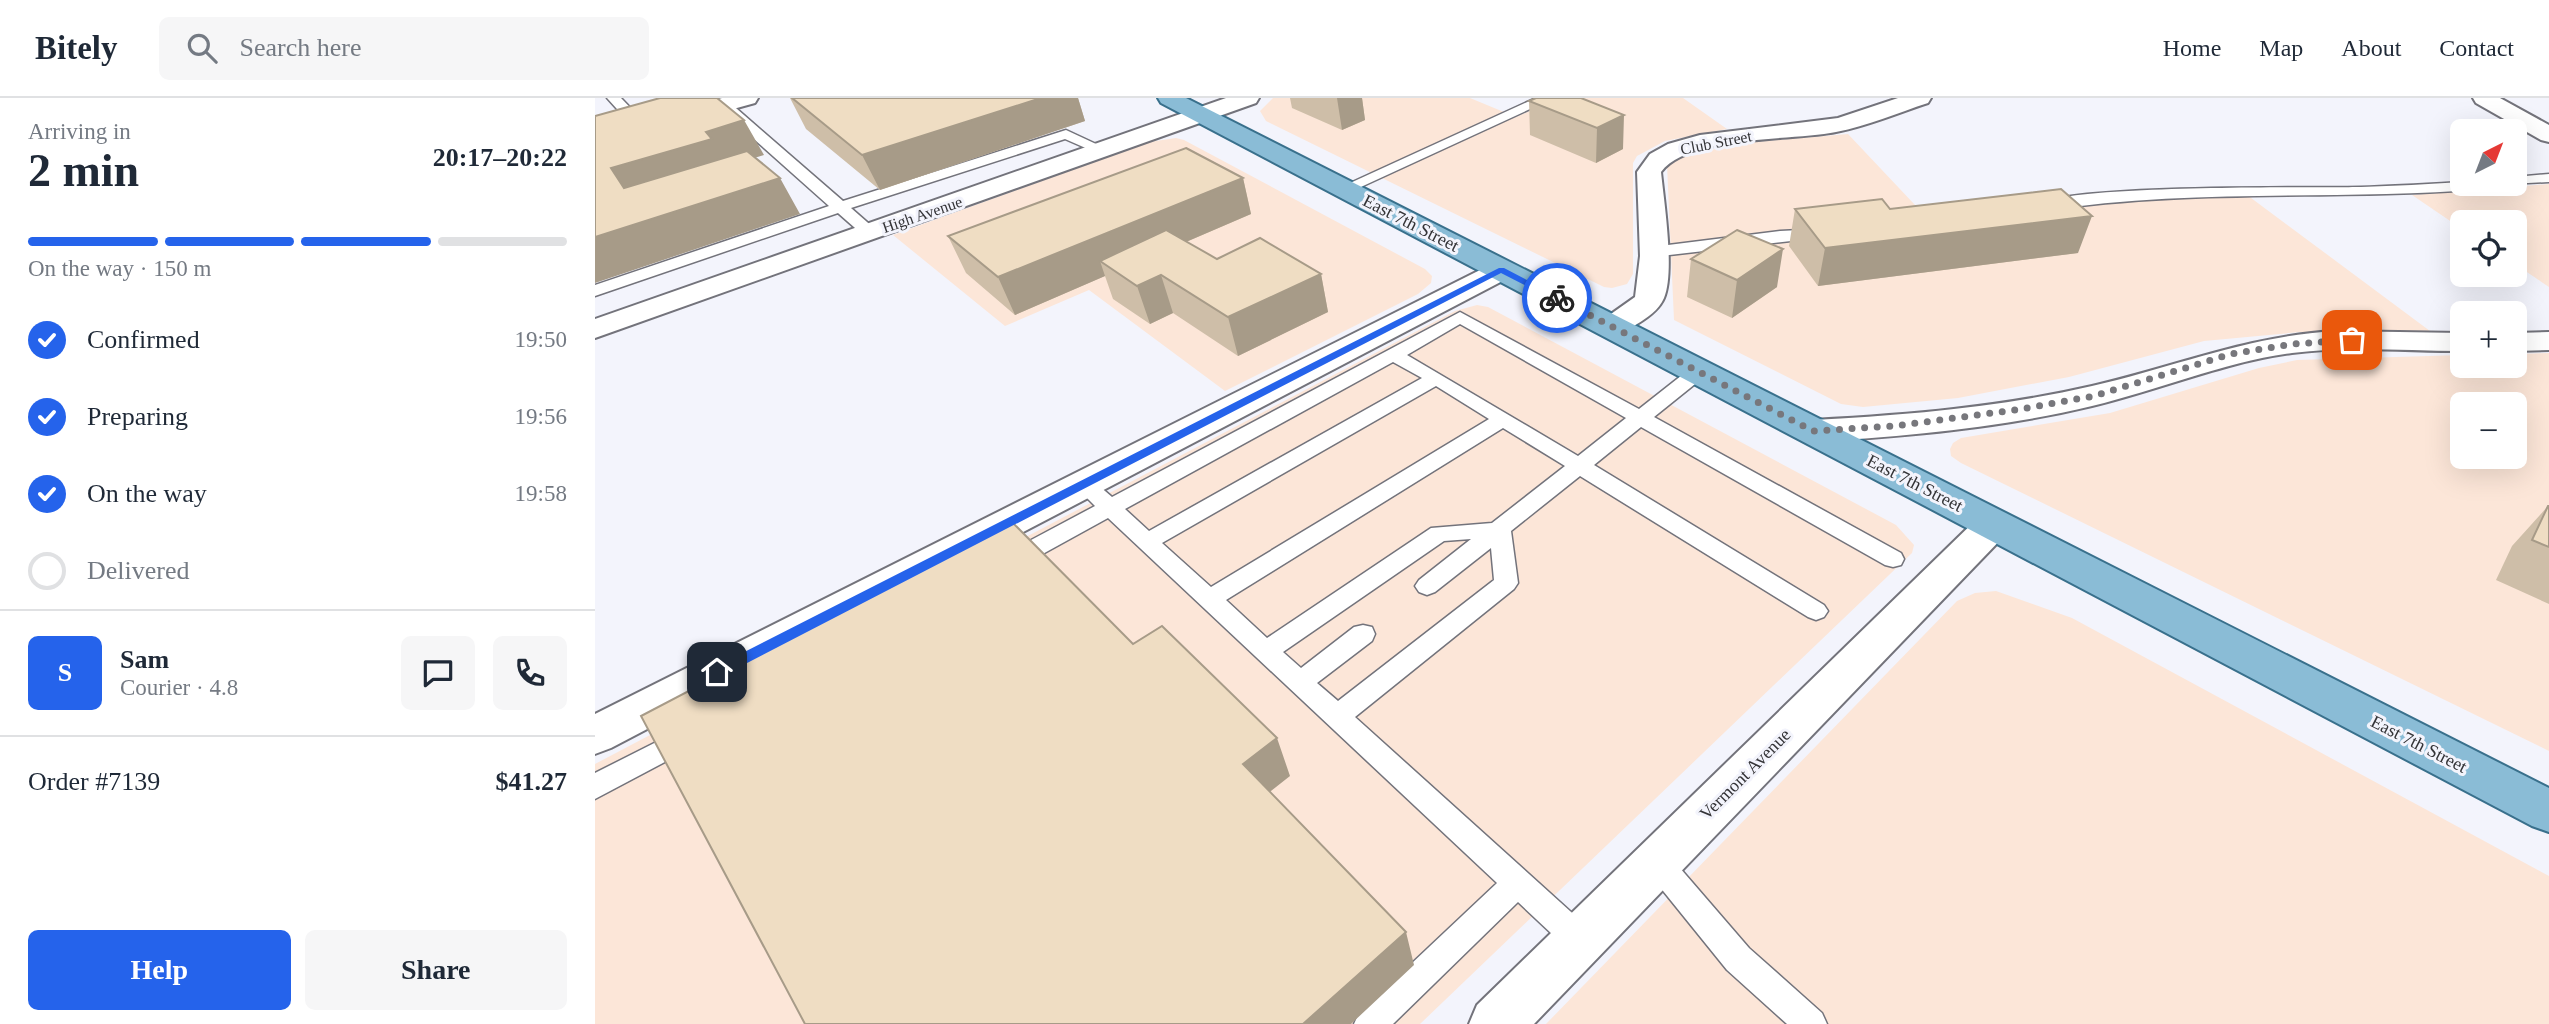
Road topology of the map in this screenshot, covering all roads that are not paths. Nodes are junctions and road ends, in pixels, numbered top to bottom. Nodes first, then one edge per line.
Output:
1 (614, 98) edge
2 (747, 98) edge
3 (1169, 98) edge
4 (1248, 98) edge
5 (1546, 98) edge
6 (1920, 98) edge
7 (2484, 98) edge
8 (724, 105) junction
9 (1202, 114) junction
10 (641, 127) junction
11 (2549, 135) edge
12 (595, 140) edge
13 (1102, 150) junction
14 (2549, 178) edge
15 (2527, 180) edge
16 (2450, 186) edge
17 (1345, 189) junction
18 (840, 207) junction
19 (2026, 209) edge
20 (869, 232) junction
21 (1831, 233) edge
22 (1653, 252) junction
23 (1501, 270) junction
24 (595, 291) edge
25 (1612, 327) junction
26 (595, 329) edge
27 (2549, 341) edge
28 (2450, 342) edge
29 (2527, 342) edge
30 (1393, 355) junction
31 (1698, 372) junction
32 (1436, 378) junction
33 (1642, 417) junction
34 (1503, 419) junction
35 (1813, 431) junction
36 (1578, 465) junction
37 (1097, 496) junction
38 (1994, 524) junction
39 (1500, 530) junction
40 (1148, 541) junction
41 (1893, 559) dead end
42 (988, 574) edge
43 (1427, 586) dead end
44 (1210, 599) junction
45 (1816, 611) dead end
46 (1363, 634) dead end
47 (1268, 650) junction
48 (1301, 681) junction
49 (1338, 716) junction
50 (705, 727) edge
51 (595, 735) edge
52 (595, 787) edge
53 (2549, 811) edge
54 (1657, 862) junction
55 (1518, 882) junction
56 (1580, 940) junction
57 (1370, 1024) edge
58 (1496, 1024) edge
59 (1811, 1024) edge

1 - 10 lane
2 - 8 street
3 - 9 main road, East 7th Street
4 - 9 street, High Avenue
5 - 17 lane
6 - 22 street, Club Street
7 - 11 street
8 - 10 street
8 - 18 lane
9 - 13 street, High Avenue
9 - 17 main road, East 7th Street
10 - 12 street
13 - 18 lane
13 - 20 street, High Avenue
14 - 15 lane
16 - 19 lane
17 - 23 main road, East 7th Street
18 - 20 lane
18 - 24 lane
20 - 26 street, High Avenue
21 - 22 lane
22 - 25 street, Club Street
23 - 25 main road, East 7th Street
23 - 37 street
25 - 31 main road, East 7th Street
27 - 29 street
28 - 35 street
30 - 32 lane
30 - 33 lane
30 - 37 lane
31 - 33 lane
31 - 35 main road, East 7th Street
32 - 34 lane
32 - 40 lane
33 - 36 lane
33 - 41 lane
34 - 36 lane
34 - 44 lane
35 - 38 main road, East 7th Street
36 - 39 lane
36 - 45 lane
37 - 40 lane
37 - 42 lane
37 - 51 street
38 - 53 main road, East 7th Street
38 - 54 street, Vermont Avenue
39 - 43 lane
39 - 47 lane
39 - 49 lane
40 - 44 lane
44 - 47 lane
46 - 48 lane
47 - 48 lane
48 - 49 lane
49 - 55 lane
50 - 52 lane
54 - 56 street, Vermont Avenue
54 - 59 lane
55 - 56 lane
55 - 57 lane
56 - 58 street, Vermont Avenue

